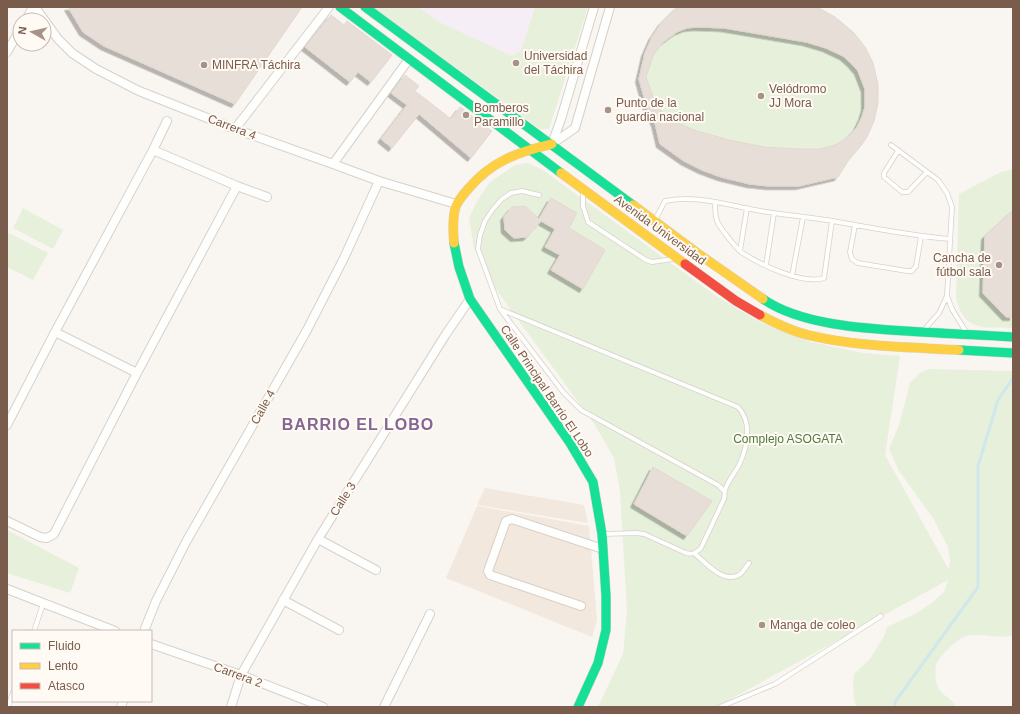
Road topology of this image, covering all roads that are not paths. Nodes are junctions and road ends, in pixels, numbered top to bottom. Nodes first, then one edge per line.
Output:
1 (34, 7) edge
2 (329, 7) edge
3 (340, 7) edge
4 (365, 7) edge
5 (594, 7) edge
6 (610, 7) edge
7 (409, 59) junction
8 (167, 121) dead end
9 (235, 129) junction
10 (552, 144) junction
11 (891, 145) dead end
12 (528, 149) junction
13 (153, 150) junction
14 (898, 151) junction
15 (333, 164) junction
16 (927, 172) junction
17 (379, 181) junction
18 (237, 186) junction
19 (583, 189) junction
20 (539, 195) dead end
21 (267, 198) dead end
22 (715, 202) junction
23 (456, 204) junction
24 (747, 208) junction
25 (774, 213) junction
26 (803, 217) junction
27 (655, 220) junction
28 (832, 221) junction
29 (855, 225) junction
30 (921, 236) junction
31 (950, 239) junction
32 (740, 251) junction
33 (678, 259) junction
34 (766, 265) junction
35 (792, 276) junction
36 (947, 296) junction
37 (470, 299) junction
38 (500, 309) junction
39 (923, 331) junction
40 (55, 332) junction
41 (967, 334) junction
42 (1013, 337) edge
43 (1013, 353) edge
44 (137, 373) junction
45 (7, 425) edge
46 (724, 491) junction
47 (7, 521) edge
48 (602, 534) junction
49 (318, 539) junction
50 (603, 549) junction
51 (694, 553) junction
52 (749, 563) dead end
53 (376, 570) dead end
54 (7, 589) edge
55 (283, 600) junction
56 (43, 604) junction
57 (581, 606) dead end
58 (430, 614) dead end
59 (881, 616) dead end
60 (34, 630) edge
61 (112, 630) edge
62 (144, 630) edge
63 (339, 630) dead end
64 (152, 644) edge
65 (241, 675) junction
66 (12, 695) edge
67 (8, 707) edge
68 (231, 707) edge
69 (323, 707) edge
70 (384, 707) edge
71 (578, 707) edge
72 (720, 707) edge

1 - 9 street, Carrera 4
2 - 9 street
3 - 7 street, Avenida Universidad
4 - 10 street, Avenida Universidad
5 - 10 street
6 - 10 street
7 - 12 street, Avenida Universidad
7 - 15 street
8 - 13 street
9 - 15 street, Carrera 4
10 - 12 street, Calle Principal Barrio El Lobo
10 - 27 street, Avenida Universidad
11 - 14 lane
12 - 19 street, Avenida Universidad
12 - 23 street, Calle Principal Barrio El Lobo
13 - 18 street
13 - 40 street
14 - 16 lane
14 - 16 lane
15 - 17 street, Carrera 4
16 - 31 lane
17 - 23 street, Carrera 4
17 - 62 street, Calle 4
18 - 21 street
18 - 44 street
19 - 33 street, Avenida Universidad
19 - 33 lane
20 - 38 lane
22 - 24 lane
22 - 27 lane
22 - 32 lane
23 - 37 street, Calle Principal Barrio El Lobo
24 - 25 lane
24 - 32 lane
25 - 26 lane
25 - 34 lane
26 - 28 lane
26 - 35 lane
27 - 39 street, Avenida Universidad
28 - 29 lane
28 - 35 lane
29 - 30 lane
29 - 30 lane
30 - 31 lane
31 - 36 lane
32 - 34 lane
33 - 43 street, Avenida Universidad
34 - 35 lane
36 - 39 lane
36 - 41 lane
37 - 48 street, Calle Principal Barrio El Lobo
37 - 49 street, Calle 3
38 - 46 lane
38 - 46 lane
39 - 41 street, Avenida Universidad
40 - 44 street
40 - 45 street
41 - 42 street, Avenida Universidad
44 - 47 street
46 - 51 lane
48 - 50 street, Calle Principal Barrio El Lobo
48 - 51 lane
49 - 53 street
49 - 55 street, Calle 3
50 - 57 street
50 - 71 street, Calle Principal Barrio El Lobo
51 - 52 lane
54 - 56 street
55 - 63 street
55 - 65 street, Calle 3
56 - 60 lane
56 - 61 street
58 - 70 street
59 - 72 lane
64 - 65 street, Carrera 2
65 - 68 street, Calle 3
65 - 69 street, Carrera 2
66 - 67 lane

